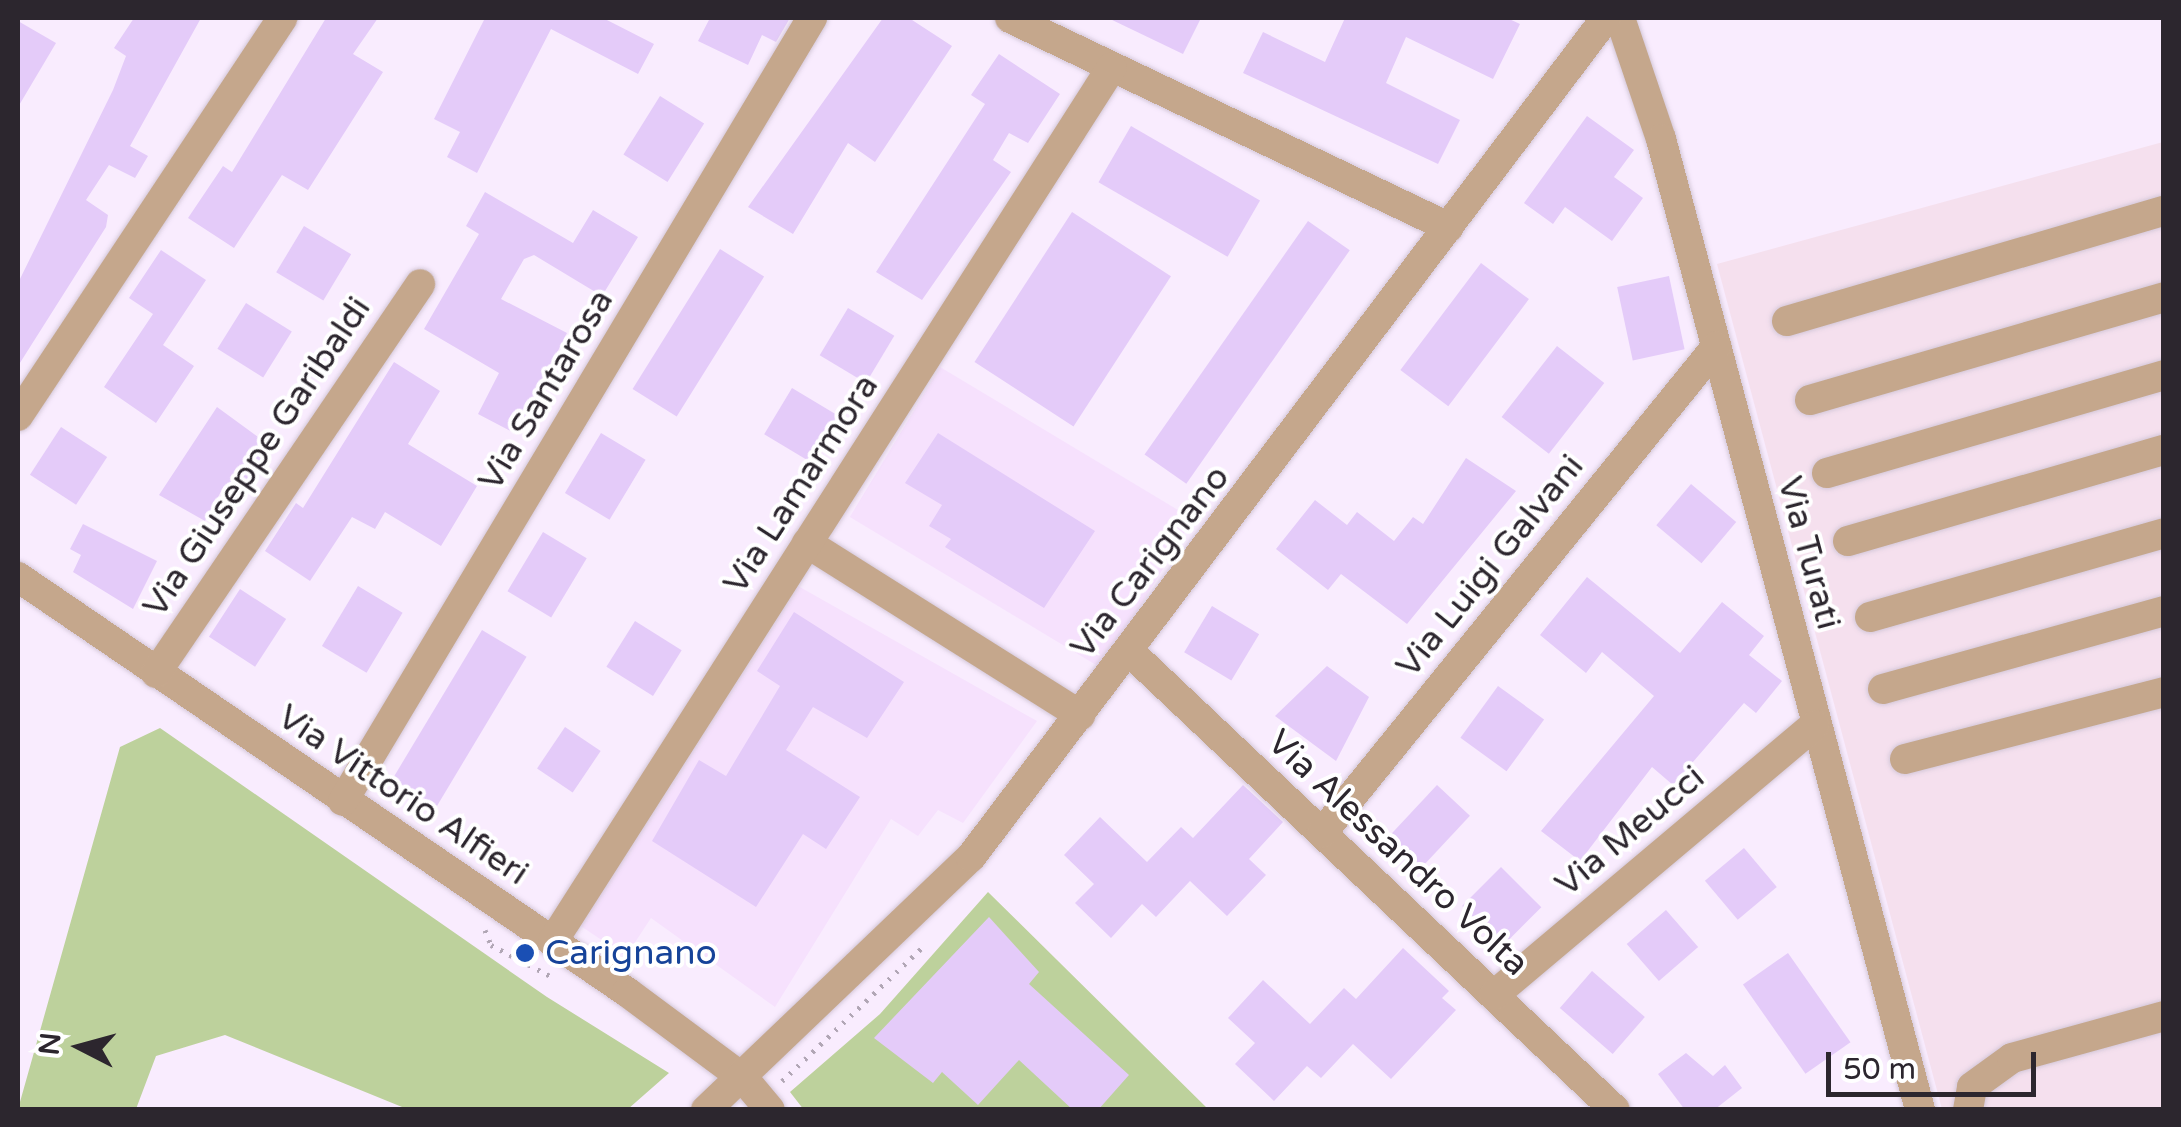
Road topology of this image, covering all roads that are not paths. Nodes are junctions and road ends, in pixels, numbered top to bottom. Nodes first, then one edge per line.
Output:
1 (282, 18) edge
2 (812, 18) edge
3 (1010, 18) edge
4 (1606, 18) edge
5 (1620, 18) edge
6 (1112, 67) junction
7 (2164, 212) edge
8 (1449, 227) junction
9 (420, 284) dead end
10 (2164, 297) edge
11 (1787, 321) dead end
12 (1716, 347) junction
13 (2164, 376) edge
14 (1810, 400) dead end
15 (18, 416) edge
16 (2164, 450) edge
17 (1827, 473) dead end
18 (2164, 533) edge
19 (1848, 540) dead end
20 (807, 543) junction
21 (18, 578) edge
22 (2164, 611) edge
23 (1870, 617) dead end
24 (1130, 651) junction
25 (156, 673) junction
26 (1884, 689) dead end
27 (2164, 692) edge
28 (1080, 714) junction
29 (1816, 725) junction
30 (1905, 759) dead end
31 (343, 801) junction
32 (1322, 833) junction
33 (553, 941) junction
34 (1494, 995) junction
35 (2164, 1016) edge
36 (744, 1079) junction
37 (706, 1110) edge
38 (770, 1110) edge
39 (1615, 1110) edge
40 (1920, 1110) edge
41 (1968, 1110) edge

1 - 15 street
2 - 31 street, Via Santarosa
3 - 6 street
4 - 8 street, Via Carignano
5 - 12 street, Via Turati
6 - 8 street
6 - 20 street, Via Lamarmora
7 - 11 street
8 - 24 street, Via Carignano
9 - 25 street, Via Giuseppe Garibaldi
10 - 14 street
12 - 29 street, Via Turati
12 - 32 street, Via Luigi Galvani
13 - 17 street
16 - 19 street
18 - 23 street
20 - 28 street
20 - 33 street, Via Lamarmora
21 - 25 street, Via Vittorio Alfieri
22 - 26 street
24 - 28 street, Via Carignano
24 - 32 street, Via Alessandro Volta
25 - 31 street, Via Vittorio Alfieri
27 - 30 street
28 - 36 street, Via Carignano
29 - 34 street, Via Meucci
29 - 40 street, Via Turati
31 - 33 street, Via Vittorio Alfieri
32 - 34 street, Via Alessandro Volta
33 - 36 street, Via Vittorio Alfieri
34 - 39 street, Via Alessandro Volta
35 - 41 street
36 - 37 street, Via Carignano
36 - 38 street, Via Vittorio Alfieri

